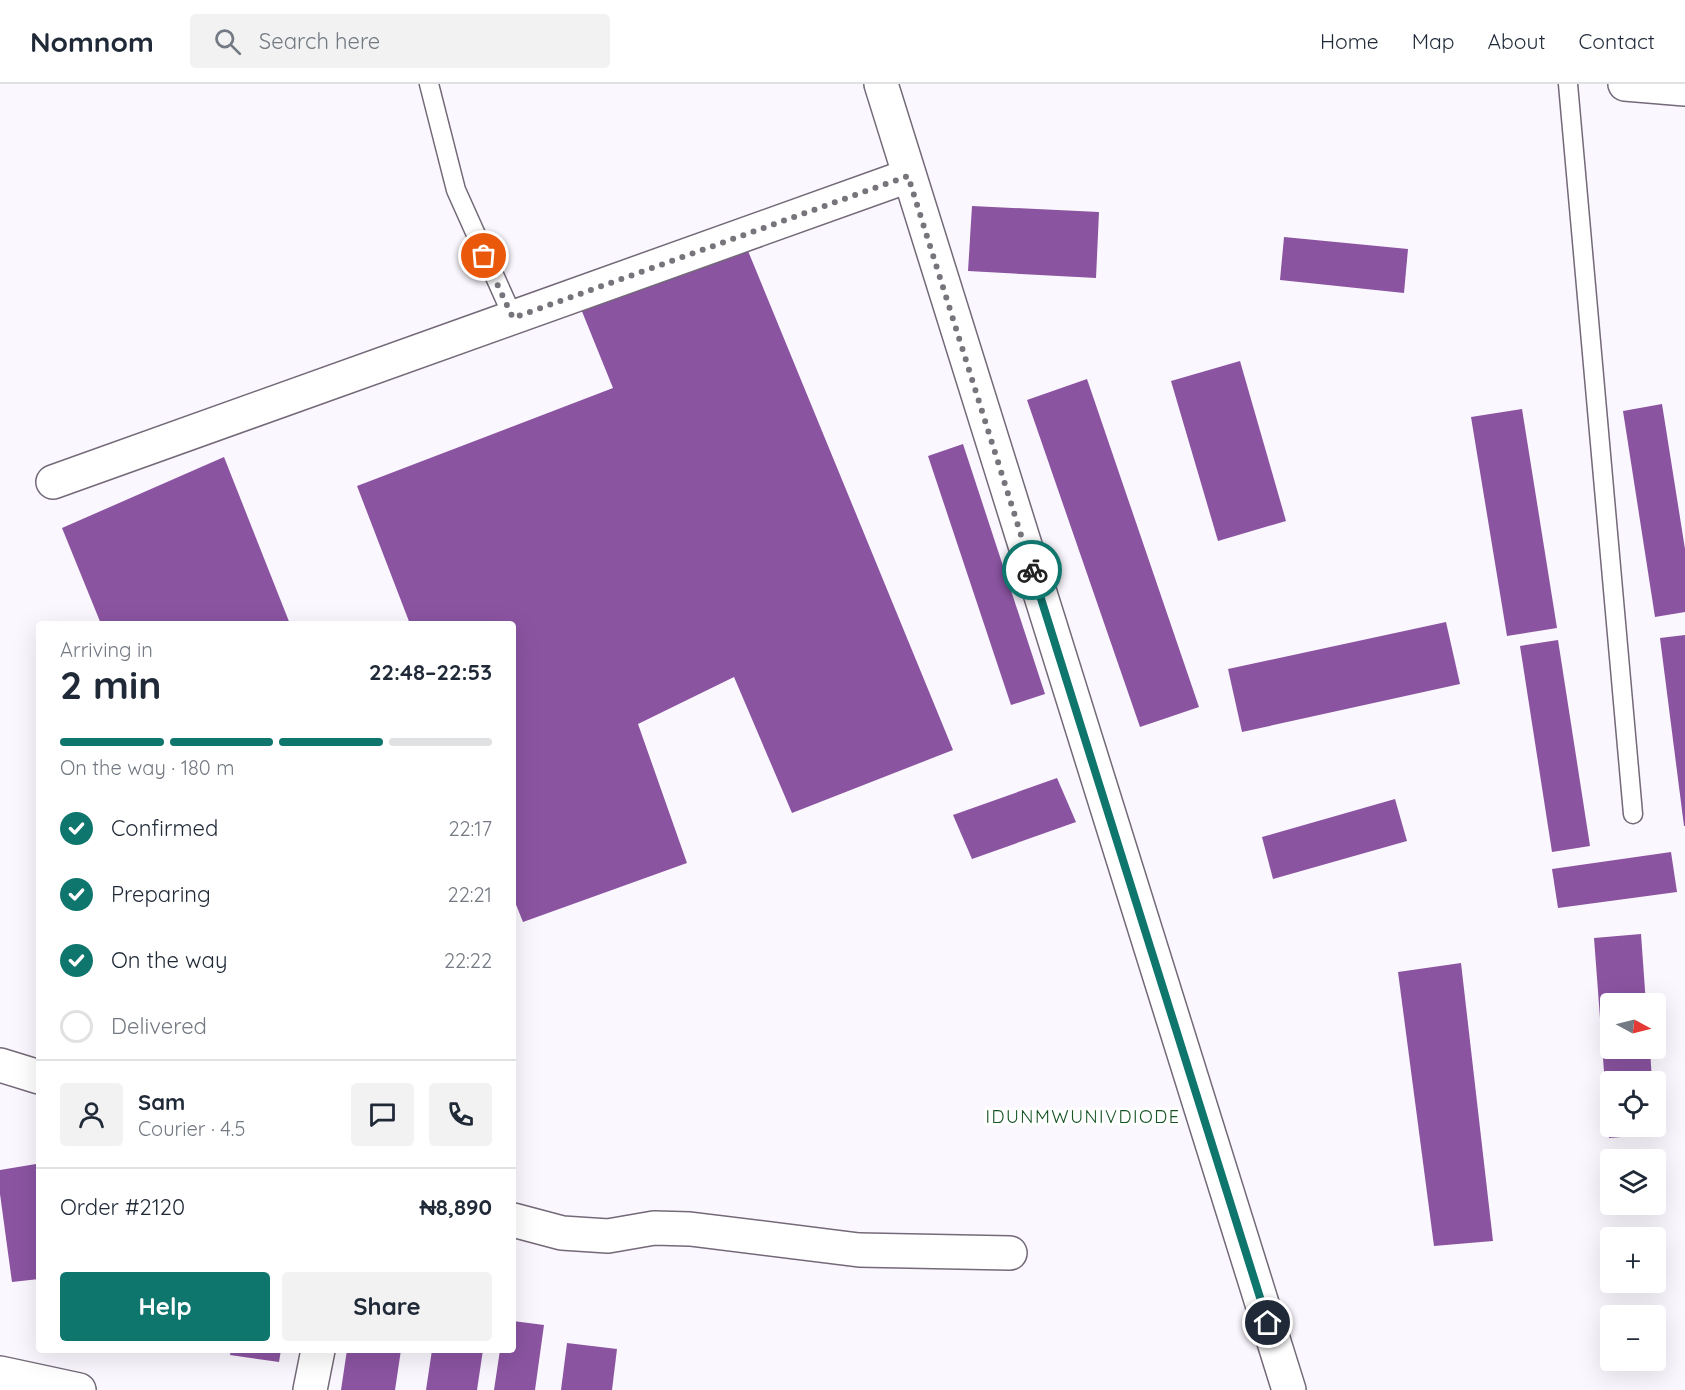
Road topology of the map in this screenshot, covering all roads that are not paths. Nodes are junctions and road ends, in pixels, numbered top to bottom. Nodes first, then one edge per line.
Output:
1 (429, 84) edge
2 (881, 84) edge
3 (1568, 84) edge
4 (1625, 84) edge
5 (1685, 89) edge
6 (908, 176) junction
7 (513, 318) junction
8 (52, 482) dead end
9 (1633, 814) dead end
10 (0, 1065) edge
11 (36, 1076) edge
12 (516, 1221) edge
13 (1010, 1253) dead end
14 (317, 1353) edge
15 (0, 1373) edge
16 (79, 1390) edge
17 (310, 1390) edge
18 (1290, 1390) edge

1 - 7 lane
2 - 6 main road
3 - 9 lane
4 - 5 main road
6 - 7 main road
6 - 18 main road
7 - 8 main road
10 - 11 main road
12 - 13 main road
14 - 17 main road
15 - 16 main road

